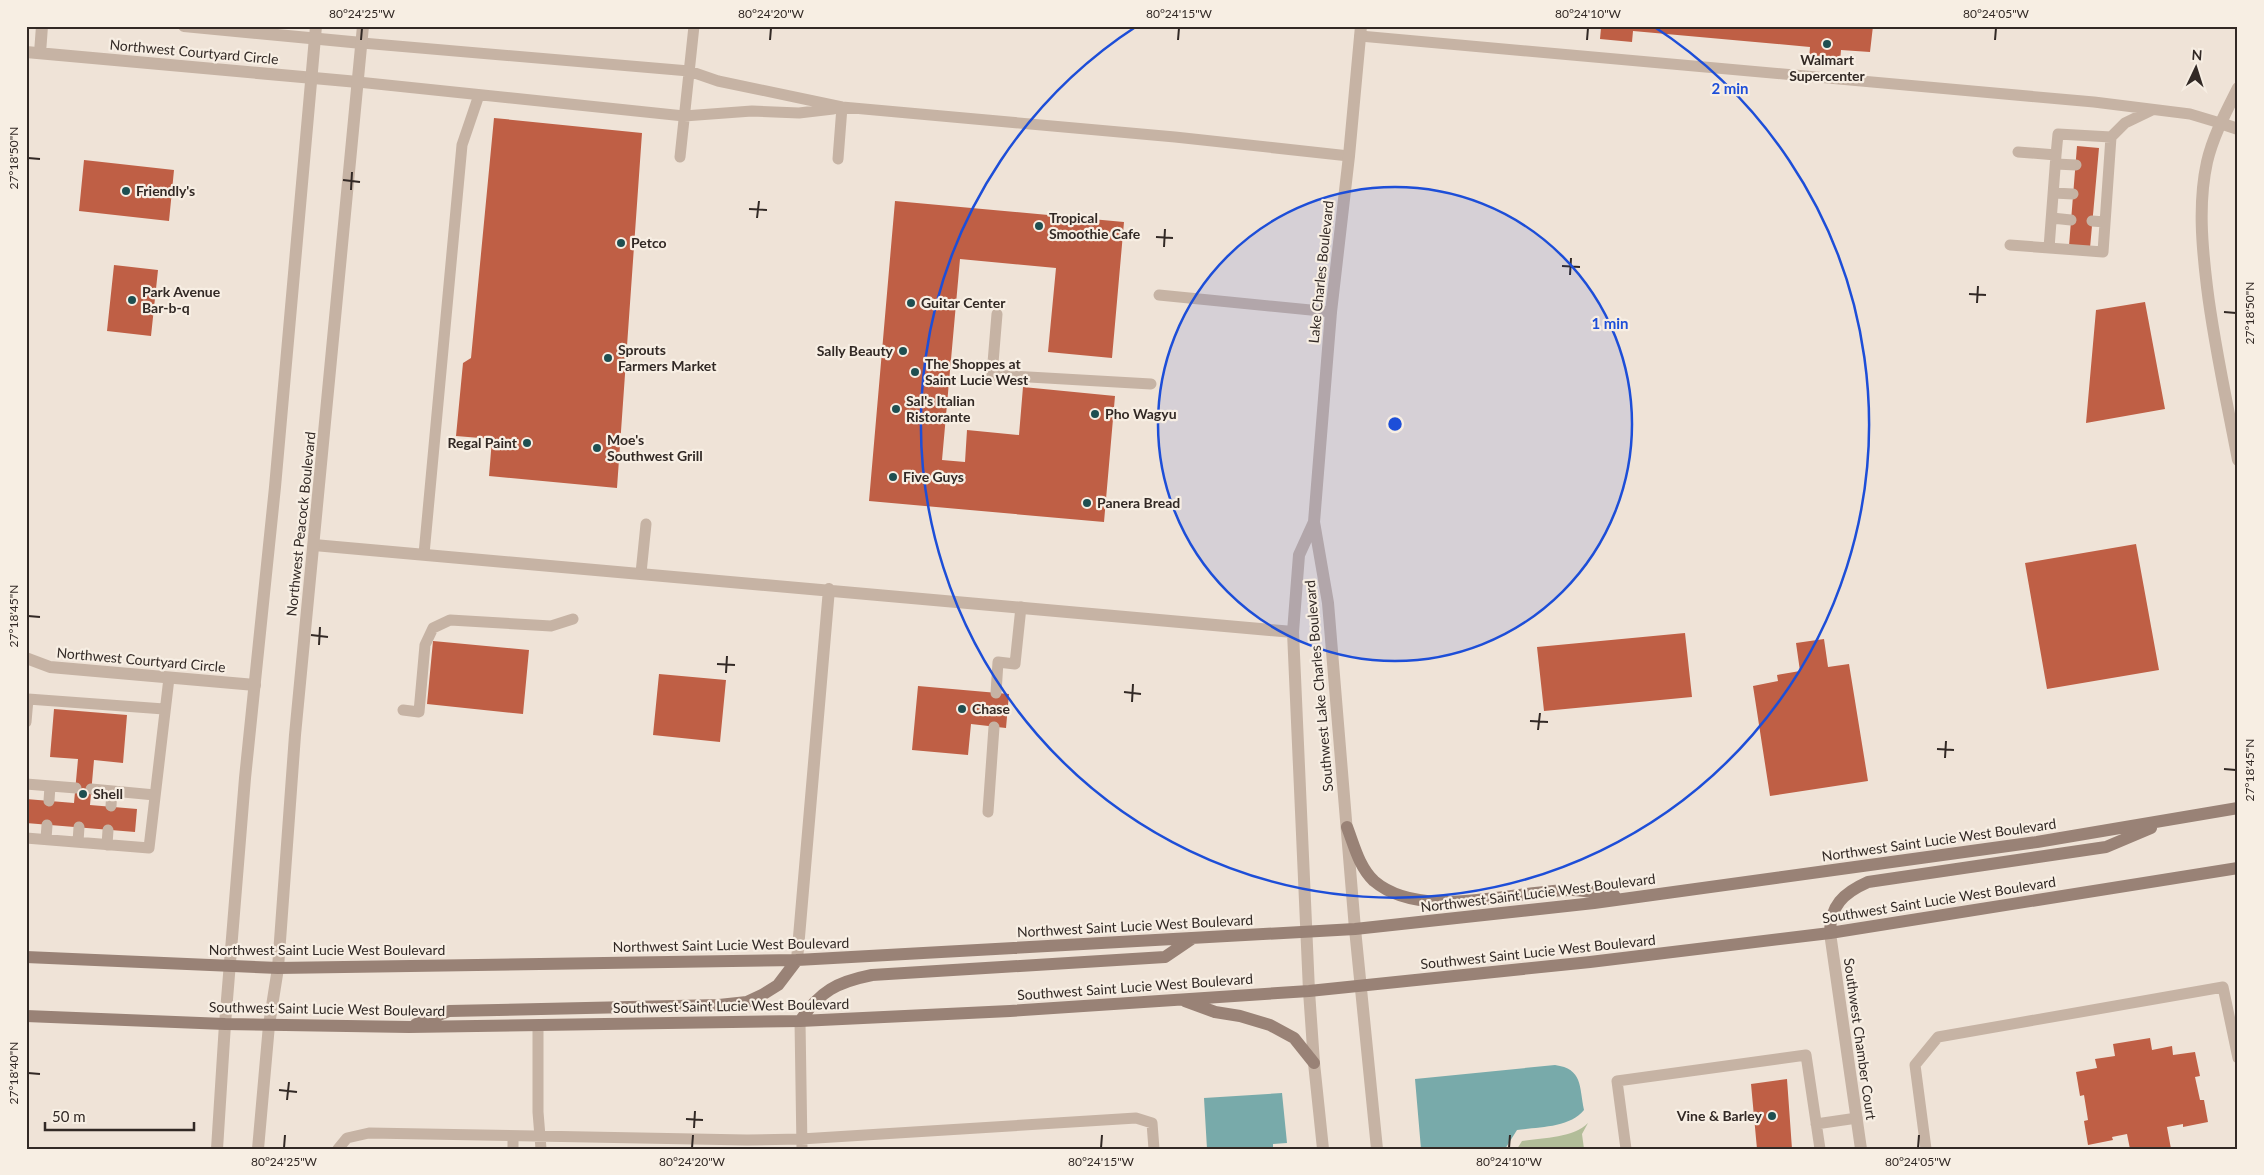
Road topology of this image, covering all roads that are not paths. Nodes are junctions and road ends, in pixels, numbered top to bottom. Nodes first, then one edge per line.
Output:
1 (42, 26) edge
2 (184, 26) edge
3 (363, 26) edge
4 (694, 26) edge
5 (1361, 31) edge
6 (316, 33) edge
7 (362, 43) junction
8 (26, 52) edge
9 (40, 53) junction
10 (689, 71) junction
11 (312, 78) junction
12 (358, 82) junction
13 (2238, 88) edge
14 (476, 94) junction
15 (842, 107) junction
16 (2154, 109) junction
17 (684, 116) junction
18 (2220, 123) junction
19 (2238, 130) edge
20 (2111, 138) junction
21 (2018, 152) dead end
22 (1350, 156) junction
23 (680, 157) dead end
24 (838, 159) dead end
25 (2056, 159) junction
26 (2076, 165) dead end
27 (2054, 193) junction
28 (2073, 194) dead end
29 (2094, 196) dead end
30 (2107, 197) junction
31 (2052, 218) junction
32 (2071, 220) dead end
33 (2092, 221) dead end
34 (2105, 222) junction
35 (2010, 245) dead end
36 (2049, 248) junction
37 (1159, 296) dead end
38 (1331, 312) junction
39 (997, 314) dead end
40 (1151, 384) dead end
41 (2238, 460) edge
42 (1314, 522) junction
43 (646, 524) dead end
44 (314, 545) junction
45 (424, 554) junction
46 (641, 573) junction
47 (829, 589) junction
48 (1021, 607) junction
49 (573, 619) dead end
50 (1293, 632) junction
51 (26, 658) edge
52 (169, 678) junction
53 (255, 685) junction
54 (996, 693) dead end
55 (164, 710) junction
56 (403, 710) dead end
57 (26, 722) edge
58 (994, 727) dead end
59 (26, 784) edge
60 (50, 786) junction
61 (76, 788) dead end
62 (91, 789) dead end
63 (112, 791) junction
64 (155, 795) junction
65 (49, 801) dead end
66 (111, 806) dead end
67 (2238, 808) edge
68 (988, 812) dead end
69 (2172, 819) junction
70 (47, 825) dead end
71 (80, 827) dead end
72 (1347, 827) junction
73 (108, 830) dead end
74 (26, 838) edge
75 (46, 840) junction
76 (78, 842) junction
77 (107, 845) junction
78 (2238, 868) edge
79 (1631, 897) junction
80 (1355, 929) junction
81 (1308, 932) junction
82 (1830, 933) junction
83 (1193, 938) junction
84 (26, 957) edge
85 (797, 960) junction
86 (230, 966) junction
87 (278, 968) junction
88 (1362, 987) junction
89 (1309, 991) junction
90 (1180, 999) junction
91 (26, 1016) edge
92 (800, 1021) junction
93 (225, 1024) junction
94 (269, 1025) junction
95 (538, 1025) junction
96 (409, 1027) junction
97 (2238, 1058) edge
98 (1314, 1063) junction
99 (1857, 1118) junction
100 (1816, 1124) junction
101 (513, 1136) junction
102 (541, 1136) junction
103 (746, 1144) edge
104 (802, 1144) edge
105 (217, 1149) edge
106 (258, 1149) edge
107 (338, 1149) edge
108 (513, 1149) edge
109 (541, 1149) edge
110 (1154, 1149) edge
111 (1322, 1149) edge
112 (1378, 1149) edge
113 (1626, 1149) edge
114 (1820, 1149) edge
115 (1860, 1149) edge
116 (1926, 1149) edge

1 - 9 street
2 - 6 street, Northwest Courtyard Circle
3 - 7 street, Northwest Peacock Boulevard
4 - 10 lane
5 - 16 lane
5 - 22 street, Lake Charles Boulevard
6 - 7 street, Northwest Courtyard Circle
6 - 11 street
7 - 10 lane
7 - 12 street, Northwest Peacock Boulevard
8 - 9 street, Northwest Courtyard Circle
9 - 11 street, Northwest Courtyard Circle
10 - 15 lane
10 - 17 lane
11 - 12 street, Northwest Courtyard Circle
11 - 53 street
12 - 14 lane
12 - 44 street, Northwest Peacock Boulevard
13 - 18 street
14 - 17 lane
14 - 45 lane
15 - 17 lane
15 - 22 lane
15 - 24 lane
16 - 18 lane
16 - 20 lane
17 - 23 lane
18 - 19 street
18 - 41 street
20 - 25 lane
20 - 30 lane
21 - 25 lane
22 - 38 street, Lake Charles Boulevard
25 - 26 lane
25 - 27 lane
27 - 28 lane
27 - 31 lane
29 - 30 lane
30 - 34 lane
31 - 32 lane
31 - 36 lane
33 - 34 lane
34 - 36 lane
35 - 36 lane
37 - 38 lane
38 - 42 street, Lake Charles Boulevard
39 - 40 lane
42 - 50 street, Southwest Lake Charles Boulevard
42 - 72 street, Southwest Lake Charles Boulevard
43 - 46 lane
44 - 45 street
44 - 87 street, Northwest Peacock Boulevard
45 - 46 street
46 - 47 street
47 - 48 street
47 - 85 street
48 - 50 street
48 - 54 lane
49 - 56 lane
50 - 81 street, Southwest Lake Charles Boulevard
51 - 52 street, Northwest Courtyard Circle
52 - 53 street, Northwest Courtyard Circle
52 - 55 lane
53 - 86 street
55 - 57 lane
55 - 64 lane
58 - 68 lane
59 - 60 lane
60 - 61 lane
60 - 65 lane
62 - 63 lane
63 - 64 lane
63 - 66 lane
64 - 77 lane
67 - 69 main road, Northwest Saint Lucie West Boulevard
69 - 79 main road, Northwest Saint Lucie West Boulevard
69 - 82 main road
70 - 75 lane
71 - 76 lane
72 - 79 main road
72 - 80 street, Southwest Lake Charles Boulevard
73 - 77 lane
74 - 75 lane
75 - 76 lane
76 - 77 lane
78 - 82 main road, Southwest Saint Lucie West Boulevard
79 - 80 main road, Northwest Saint Lucie West Boulevard
80 - 81 main road, Northwest Saint Lucie West Boulevard
80 - 88 street, Southwest Lake Charles Boulevard
81 - 83 main road, Northwest Saint Lucie West Boulevard
81 - 89 street, Southwest Lake Charles Boulevard
82 - 88 main road, Southwest Saint Lucie West Boulevard
82 - 99 street, Southwest Chamber Court
83 - 85 main road, Northwest Saint Lucie West Boulevard
83 - 92 main road
84 - 86 main road, Northwest Saint Lucie West Boulevard
85 - 87 main road, Northwest Saint Lucie West Boulevard
85 - 96 main road
86 - 87 main road, Northwest Saint Lucie West Boulevard
86 - 93 street
87 - 94 street, Northwest Peacock Boulevard
88 - 89 main road, Southwest Saint Lucie West Boulevard
88 - 112 street, Southwest Lake Charles Boulevard
89 - 90 main road, Southwest Saint Lucie West Boulevard
89 - 98 street, Southwest Lake Charles Boulevard
90 - 92 main road, Southwest Saint Lucie West Boulevard
90 - 98 main road
91 - 93 main road, Southwest Saint Lucie West Boulevard
92 - 95 main road, Southwest Saint Lucie West Boulevard
92 - 104 lane
93 - 94 main road, Southwest Saint Lucie West Boulevard
93 - 105 street
94 - 96 main road, Southwest Saint Lucie West Boulevard
94 - 106 street, Northwest Peacock Boulevard
95 - 96 main road, Southwest Saint Lucie West Boulevard
95 - 102 lane
97 - 116 lane
98 - 111 street, Southwest Lake Charles Boulevard
99 - 100 lane
99 - 115 street, Southwest Chamber Court
100 - 113 lane
100 - 114 lane
101 - 102 lane
101 - 107 lane
101 - 108 lane
102 - 103 lane
102 - 109 lane
103 - 104 lane
104 - 110 lane

